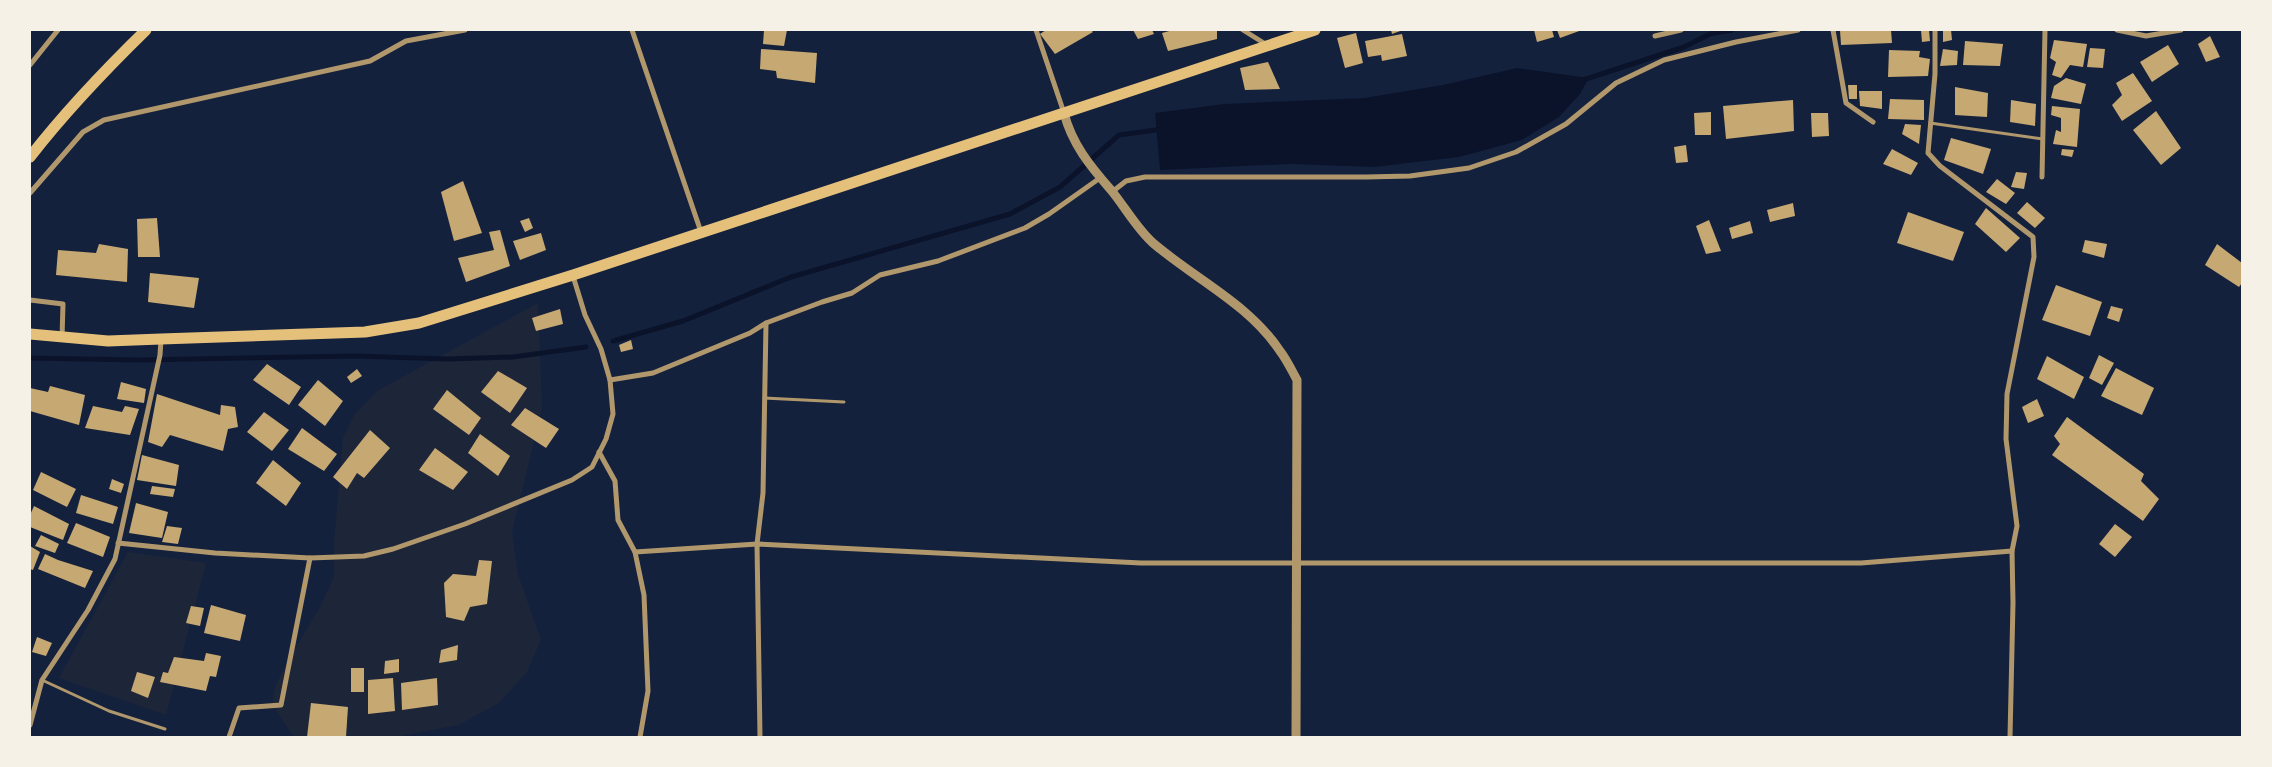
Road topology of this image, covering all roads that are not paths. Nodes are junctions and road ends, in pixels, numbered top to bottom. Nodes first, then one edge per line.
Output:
1 (58, 30) edge
2 (146, 30) edge
3 (465, 30) edge
4 (632, 30) edge
5 (1036, 30) edge
6 (1243, 30) edge
7 (1315, 30) edge
8 (1681, 30) edge
9 (1798, 30) edge
10 (1833, 30) edge
11 (1935, 30) edge
12 (2045, 30) edge
13 (2117, 30) edge
14 (2181, 30) edge
15 (1655, 36) dead end
16 (1268, 45) junction
17 (30, 64) edge
18 (1064, 113) junction
19 (1873, 122) dead end
20 (1929, 123) junction
21 (2044, 139) junction
22 (30, 157) edge
23 (1097, 175) junction
24 (2042, 178) dead end
25 (1112, 192) junction
26 (30, 193) edge
27 (701, 233) junction
28 (573, 275) junction
29 (30, 300) edge
30 (766, 323) junction
31 (30, 334) edge
32 (62, 338) junction
33 (161, 339) junction
34 (610, 380) junction
35 (763, 398) junction
36 (844, 402) dead end
37 (599, 452) junction
38 (118, 543) junction
39 (757, 544) junction
40 (2012, 551) junction
41 (635, 552) junction
42 (310, 558) junction
43 (1297, 562) junction
44 (42, 680) junction
45 (30, 725) edge
46 (165, 729) dead end
47 (228, 737) edge
48 (640, 737) edge
49 (760, 737) edge
50 (1296, 737) edge
51 (2010, 737) edge

1 - 17 street
2 - 22 highway
3 - 26 street
4 - 27 street
5 - 18 street
6 - 16 street
7 - 16 highway
8 - 15 street
9 - 25 street
10 - 19 street
11 - 20 street
12 - 21 street
13 - 14 street
16 - 18 highway
18 - 23 street
18 - 27 highway
20 - 21 lane
20 - 40 street
21 - 24 street
23 - 25 street
23 - 30 street
25 - 43 street
27 - 28 highway
28 - 33 highway
28 - 34 street
29 - 32 street
30 - 34 street
30 - 35 street
31 - 32 highway
32 - 33 highway
33 - 38 street
34 - 37 street
35 - 36 lane
35 - 39 street
37 - 41 street
37 - 42 street
38 - 42 street
38 - 44 street
39 - 41 street
39 - 43 street
39 - 49 street
40 - 43 street
40 - 51 street
41 - 48 street
42 - 47 street
43 - 50 street
44 - 45 street
44 - 46 lane

